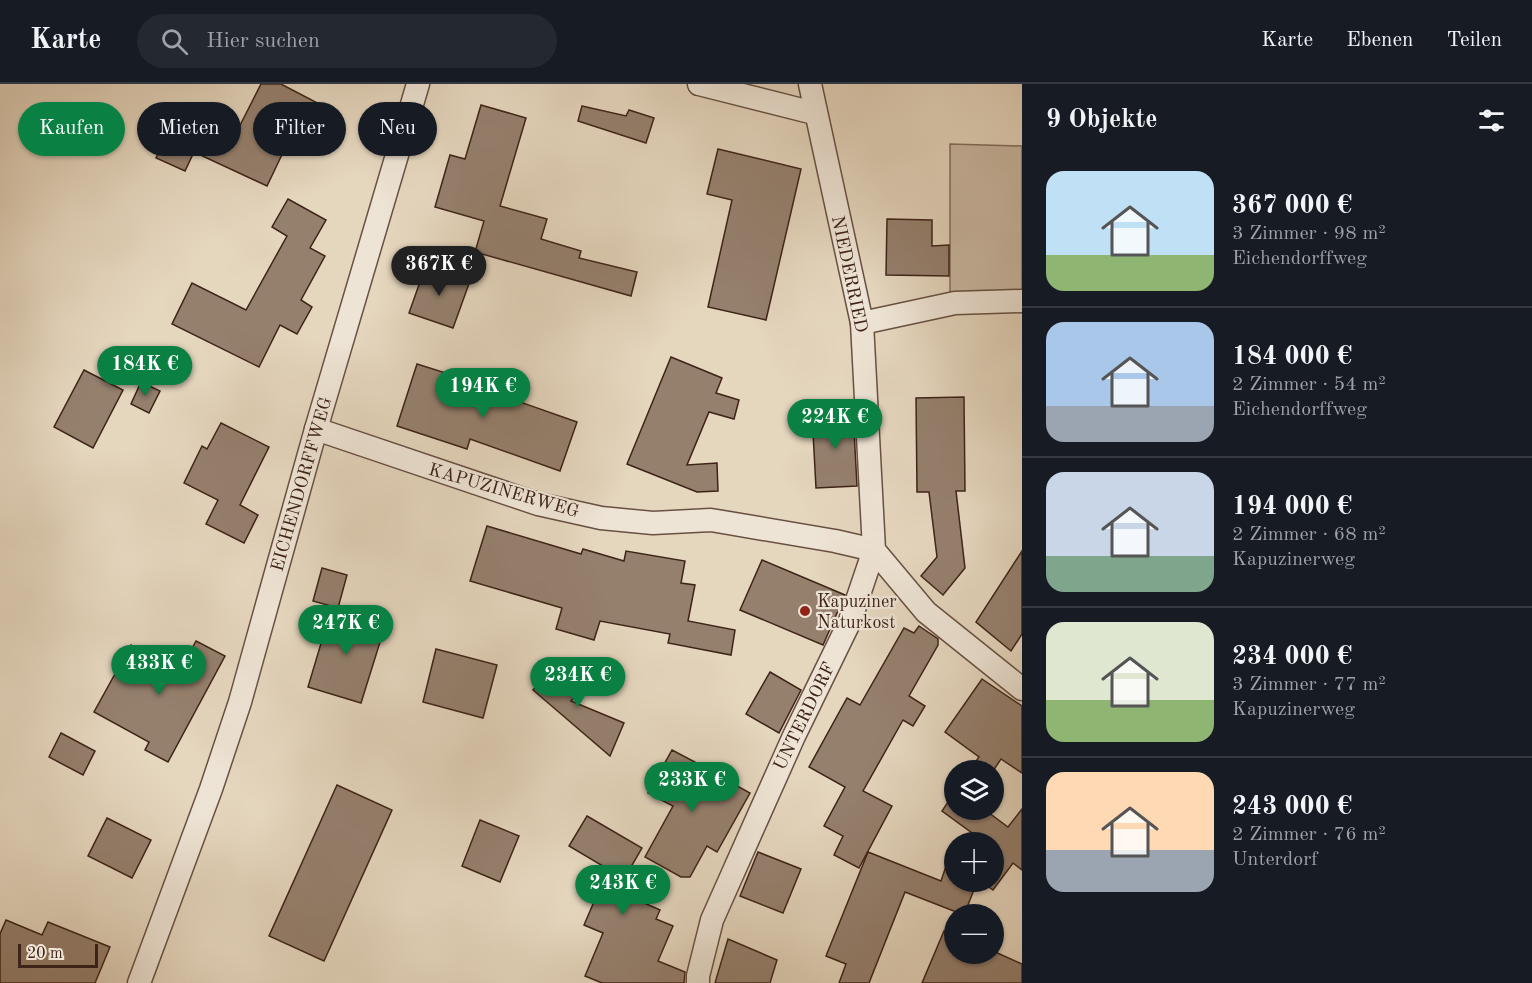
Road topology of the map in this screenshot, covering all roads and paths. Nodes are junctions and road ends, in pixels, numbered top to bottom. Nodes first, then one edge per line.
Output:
1 (418, 84) edge
2 (699, 84) edge
3 (810, 84) edge
4 (814, 113) junction
5 (1022, 301) edge
6 (862, 323) junction
7 (316, 429) junction
8 (874, 550) junction
9 (1022, 689) edge
10 (139, 983) edge
11 (698, 983) edge

1 - 7 street, EICHENDORFFWEG
2 - 4 street
3 - 4 street, NIEDERRIED
4 - 6 street, NIEDERRIED
5 - 6 street
6 - 8 street, NIEDERRIED
7 - 8 street, KAPUZINERWEG
7 - 10 street, EICHENDORFFWEG
8 - 9 street
8 - 11 street, UNTERDORF

